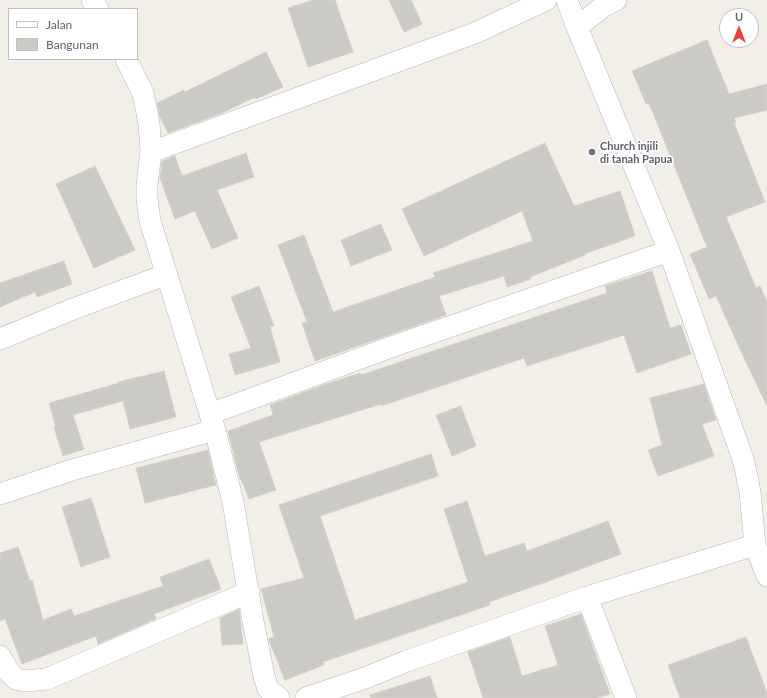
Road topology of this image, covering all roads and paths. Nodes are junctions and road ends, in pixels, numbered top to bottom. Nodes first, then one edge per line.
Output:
1 (546, 0) edge
2 (568, 0) edge
3 (610, 3) edge
4 (577, 27) junction
5 (126, 60) edge
6 (150, 152) junction
7 (669, 251) junction
8 (166, 274) junction
9 (0, 339) edge
10 (212, 422) junction
11 (0, 494) edge
12 (755, 545) junction
13 (767, 576) edge
14 (249, 592) junction
15 (587, 598) junction
16 (0, 656) edge
17 (279, 698) edge
18 (306, 698) edge
19 (626, 698) edge

1 - 6 street
2 - 3 street
2 - 4 street
3 - 4 street
4 - 7 street
5 - 6 street
6 - 8 street
7 - 10 street
7 - 12 street
8 - 9 street
8 - 10 street
10 - 11 street
10 - 14 street
12 - 13 street
12 - 15 street
14 - 16 street
14 - 17 street
15 - 18 street
15 - 19 street

